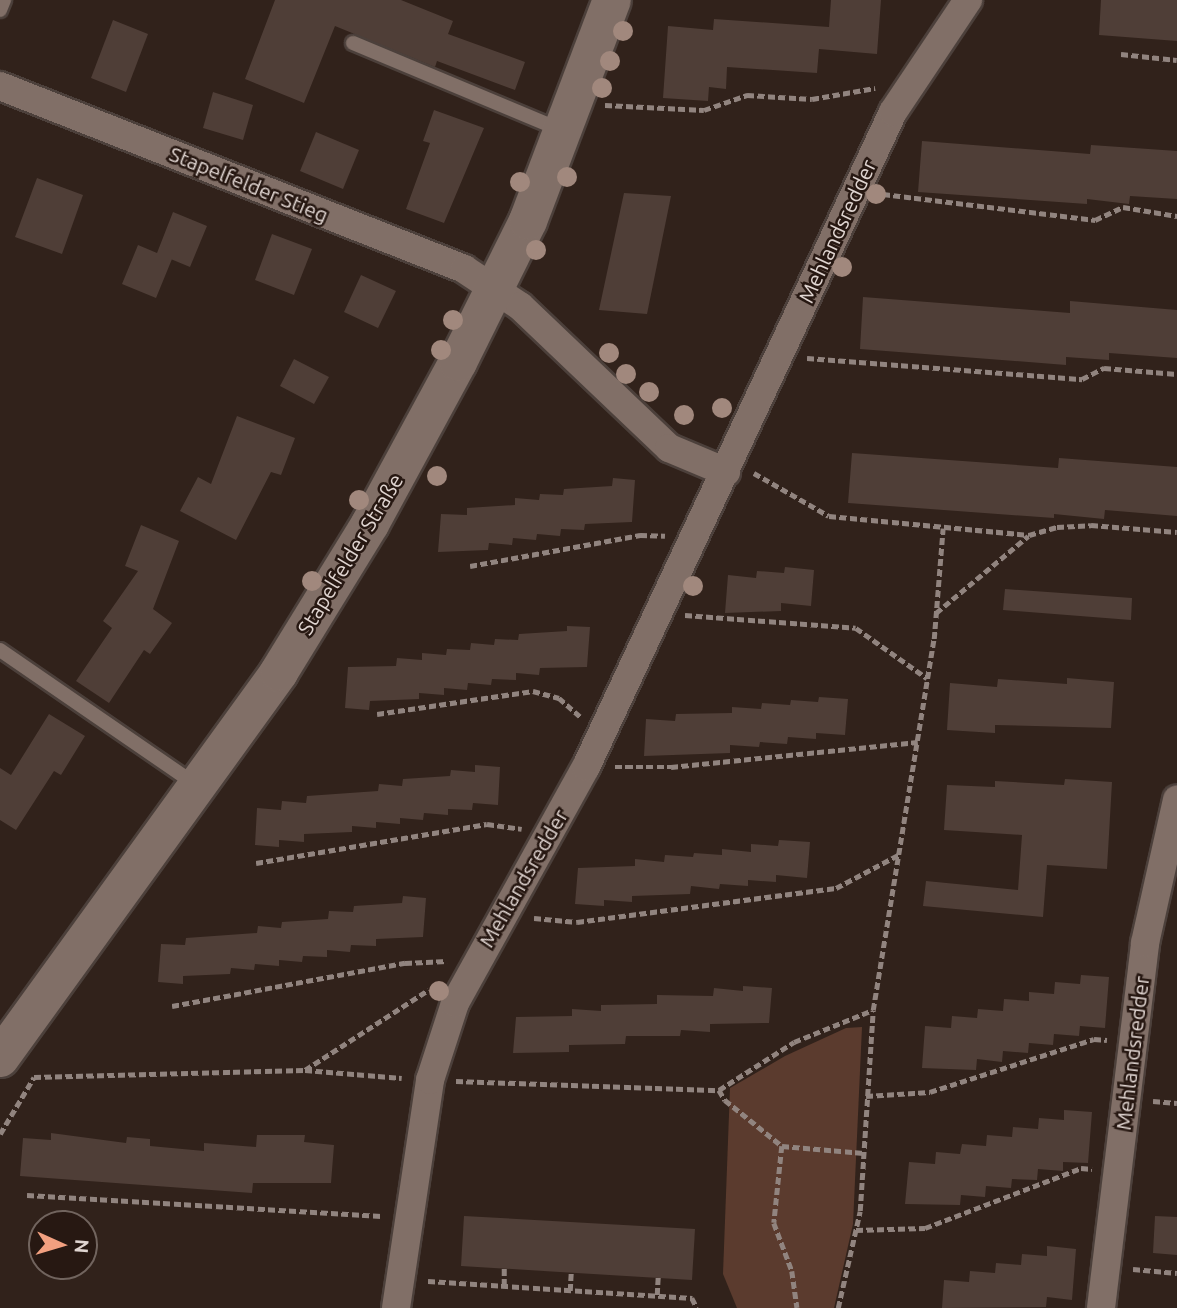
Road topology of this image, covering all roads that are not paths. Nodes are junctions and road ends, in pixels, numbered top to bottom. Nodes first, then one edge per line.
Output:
1 (4, 0) edge
2 (611, 0) edge
3 (968, 0) edge
4 (0, 10) edge
5 (353, 43) dead end
6 (0, 86) edge
7 (568, 117) junction
8 (495, 288) junction
9 (726, 472) junction
10 (0, 650) edge
11 (199, 786) junction
12 (1177, 800) edge
13 (0, 1058) edge
14 (396, 1308) edge
15 (1101, 1308) edge

1 - 4 lane
2 - 7 street, Stapelfelder Straße
3 - 9 street, Mehlandsredder
5 - 7 lane
6 - 8 street, Stapelfelder Stieg
7 - 8 street, Stapelfelder Straße
8 - 9 street
8 - 11 street, Stapelfelder Straße
9 - 14 street, Mehlandsredder
10 - 11 lane
11 - 13 street, Stapelfelder Straße
12 - 15 street, Mehlandsredder

